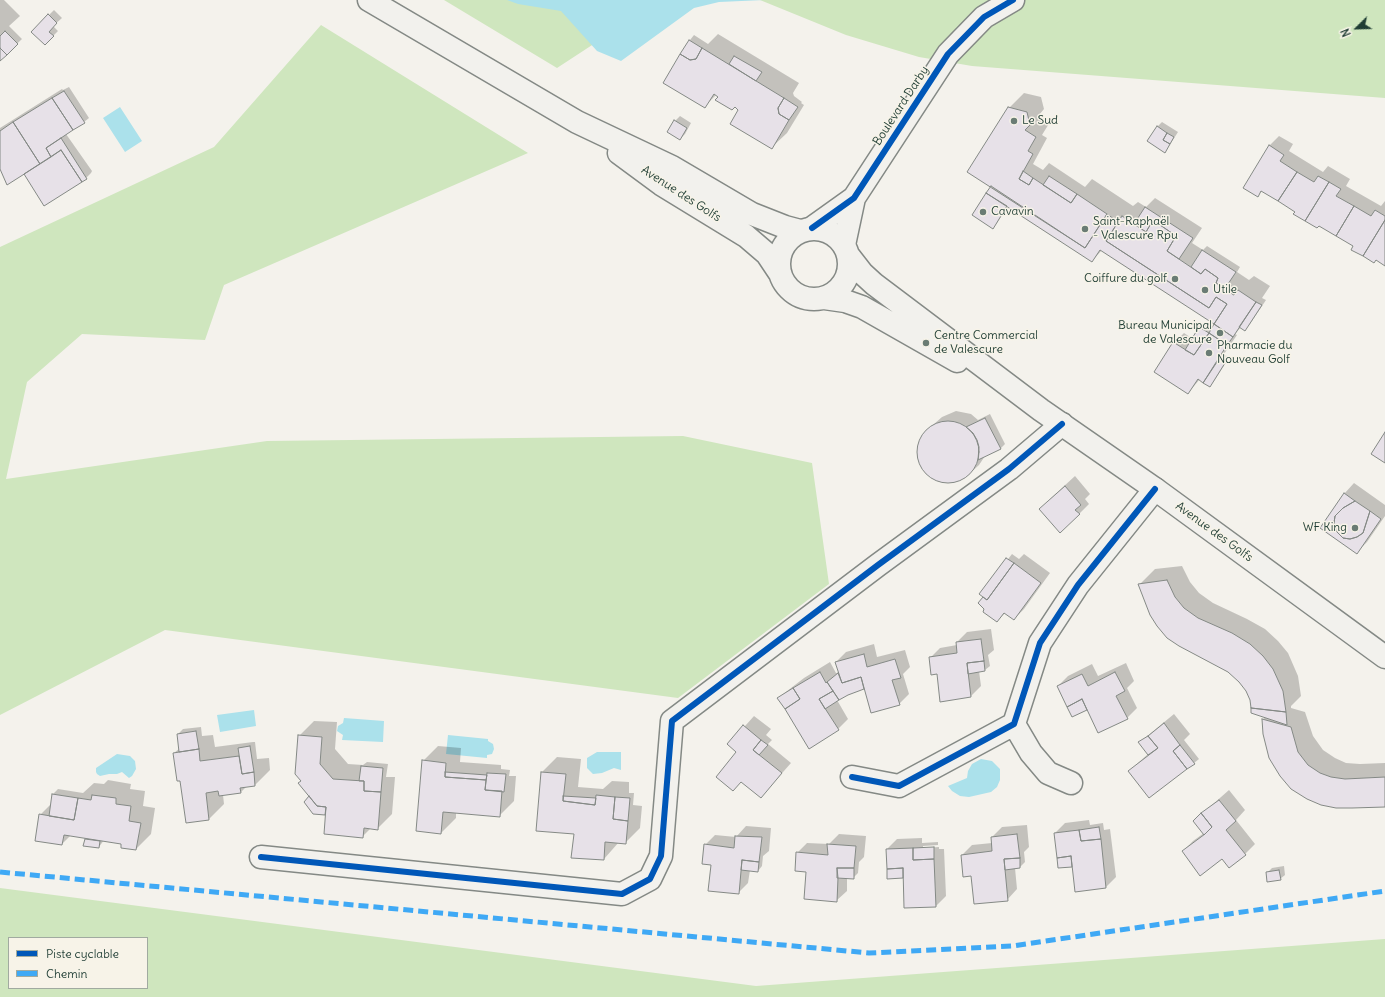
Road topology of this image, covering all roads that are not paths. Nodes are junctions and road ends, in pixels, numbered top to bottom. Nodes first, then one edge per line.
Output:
1 (369, 0) edge
2 (1013, 0) edge
3 (577, 122) junction
4 (854, 198) junction
5 (806, 230) junction
6 (846, 250) junction
7 (779, 272) junction
8 (824, 298) junction
9 (1041, 410) junction
10 (1062, 424) junction
11 (1155, 490) junction
12 (1385, 657) edge
13 (1014, 724) junction
14 (852, 777) dead end
15 (1071, 783) dead end
16 (261, 857) dead end

1 - 3 street, Avenue des Golfs
2 - 4 street, Boulevard Darby
3 - 5 street, Avenue des Golfs
3 - 7 street, Avenue des Golfs
4 - 5 street, Boulevard Darby
4 - 6 street, Boulevard Darby
5 - 6 street
5 - 7 street
6 - 8 street
6 - 9 street, Avenue des Golfs
7 - 8 street
8 - 9 street, Avenue des Golfs
9 - 10 street, Avenue des Golfs
10 - 11 street, Avenue des Golfs
10 - 16 street
11 - 12 street, Avenue des Golfs
11 - 13 street
13 - 14 street
13 - 15 street

